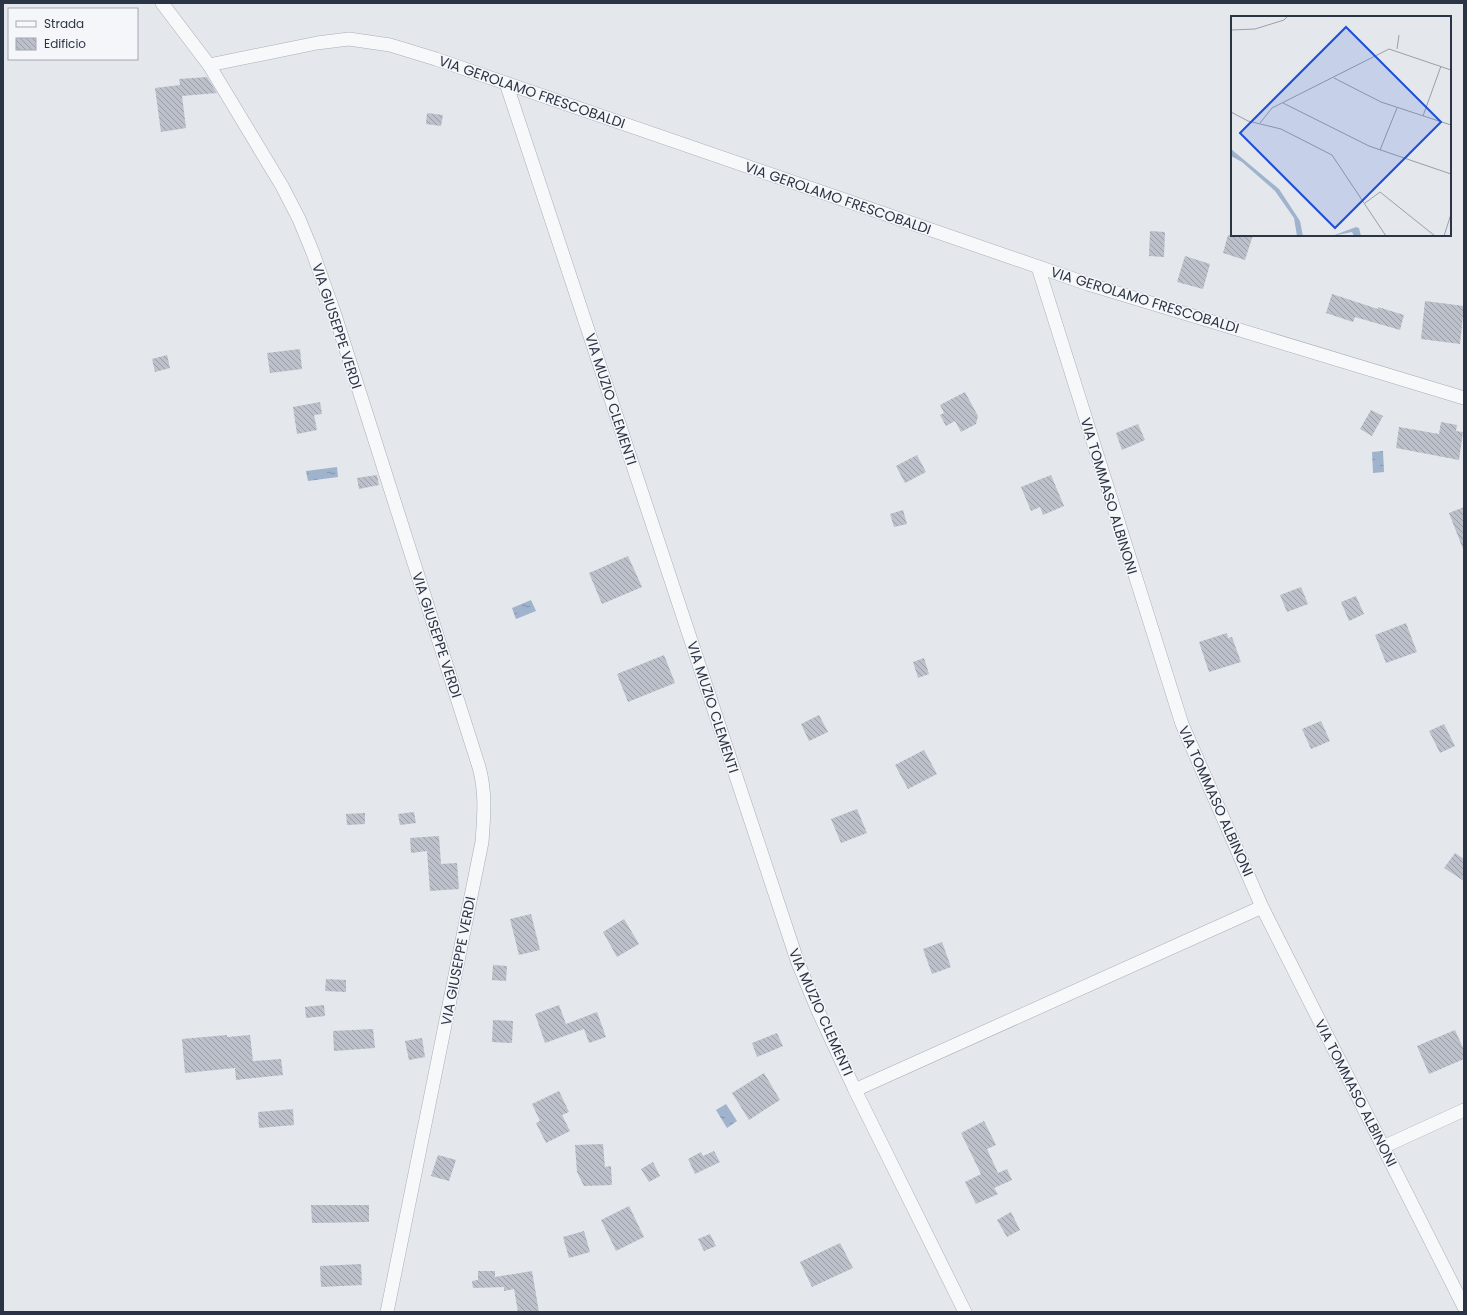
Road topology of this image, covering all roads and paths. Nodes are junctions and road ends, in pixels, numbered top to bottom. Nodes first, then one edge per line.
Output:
1 (162, 3) edge
2 (209, 65) junction
3 (506, 83) junction
4 (1038, 267) junction
5 (1464, 398) edge
6 (1262, 907) junction
7 (855, 1090) junction
8 (1464, 1110) edge
9 (1383, 1147) junction
10 (1464, 1307) edge
11 (387, 1312) edge
12 (965, 1312) edge

1 - 2 street, VIA GIUSEPPE VERDI
2 - 3 street, VIA GEROLAMO FRESCOBALDI
2 - 11 street, VIA GIUSEPPE VERDI
3 - 4 street, VIA GEROLAMO FRESCOBALDI
3 - 7 street, VIA MUZIO CLEMENTI
4 - 5 street, VIA GEROLAMO FRESCOBALDI
4 - 6 street, VIA TOMMASO ALBINONI
6 - 7 street
6 - 9 street, VIA TOMMASO ALBINONI
7 - 12 street, VIA MUZIO CLEMENTI
8 - 9 street
9 - 10 street, VIA TOMMASO ALBINONI

